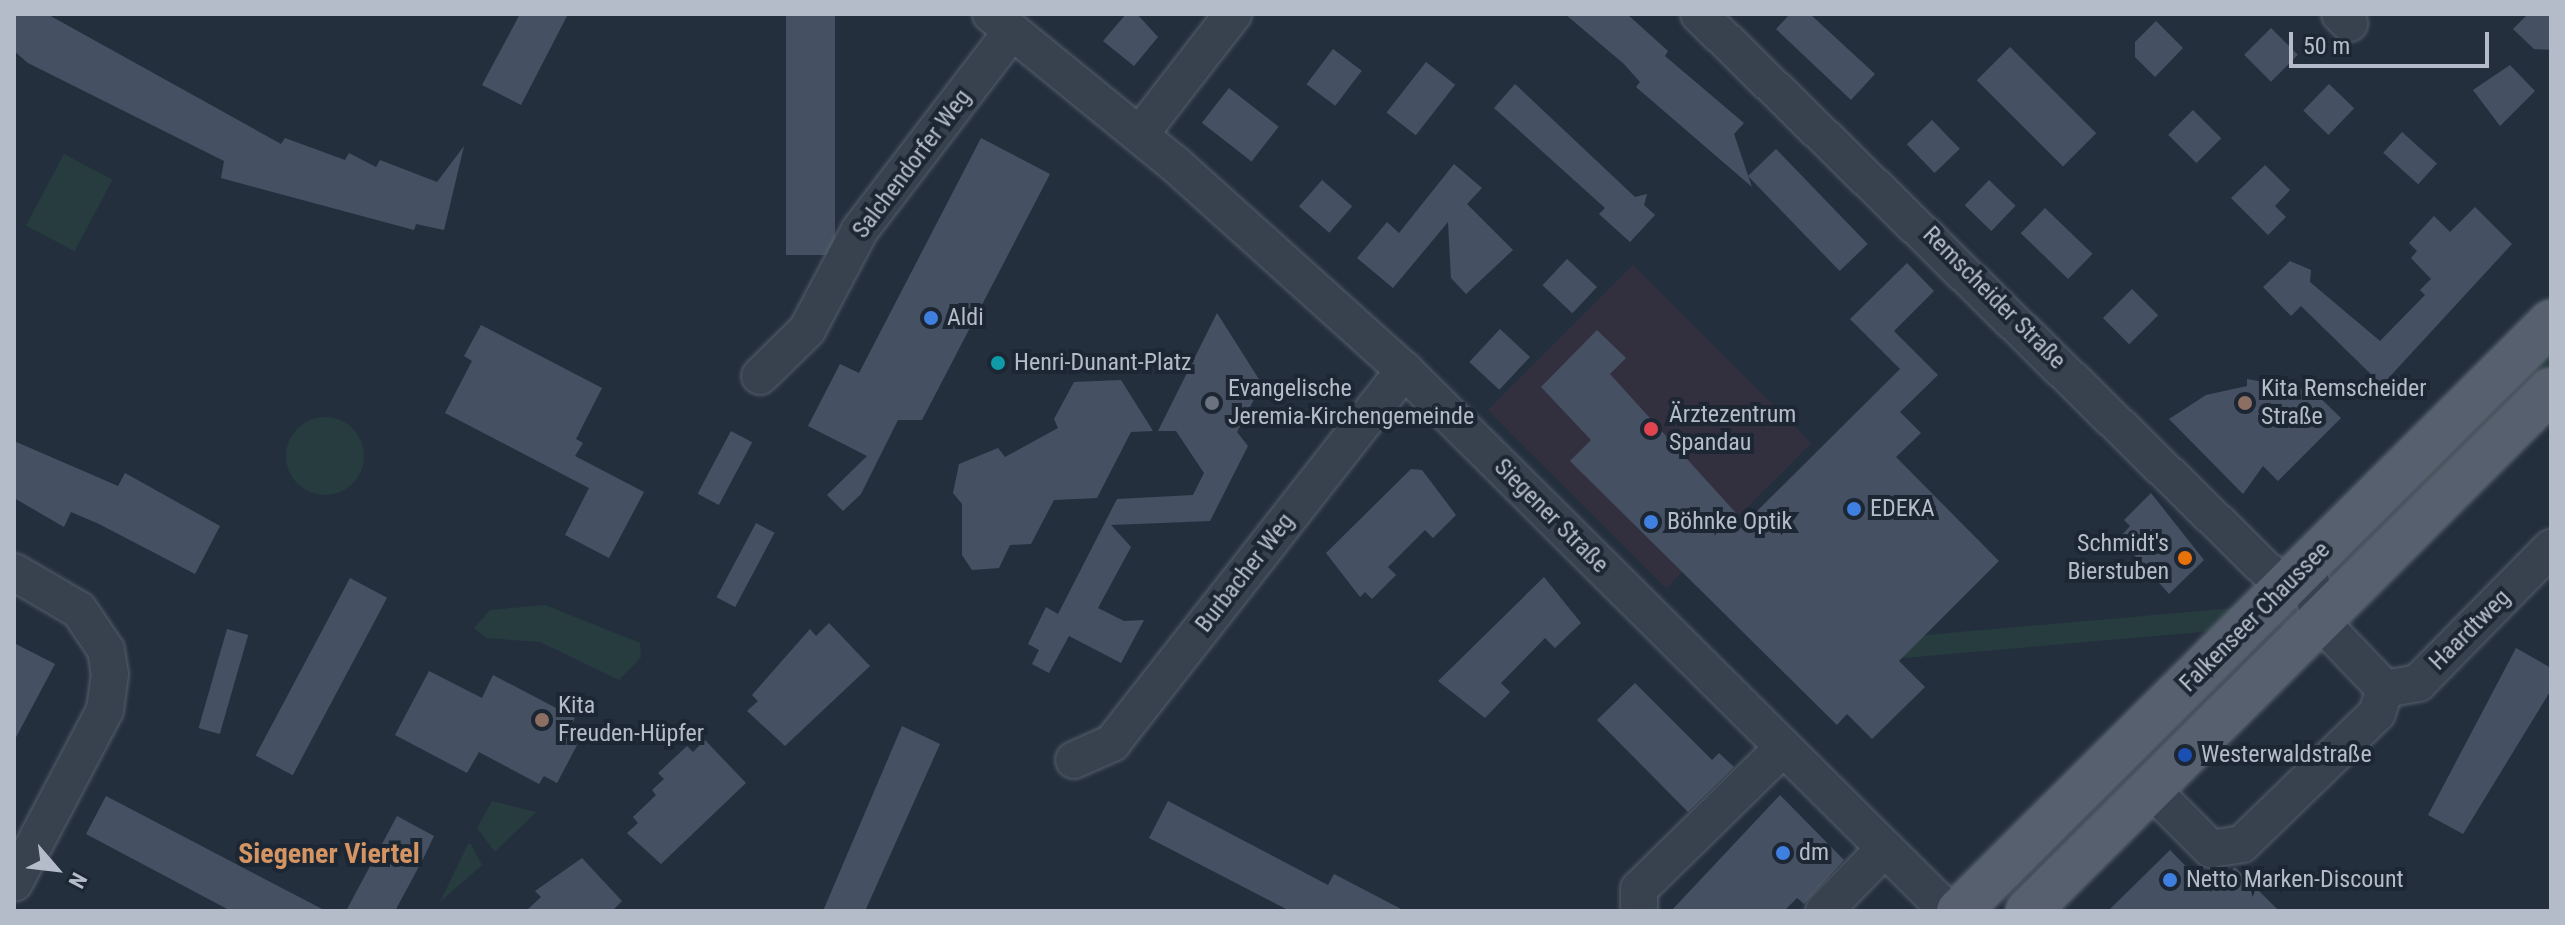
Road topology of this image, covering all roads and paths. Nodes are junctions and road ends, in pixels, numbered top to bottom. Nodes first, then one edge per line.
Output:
1 (1233, 14) edge
2 (1701, 14) edge
3 (1001, 22) edge
4 (1140, 134) junction
5 (2551, 322) edge
6 (1404, 370) junction
7 (760, 376) dead end
8 (2551, 390) edge
9 (2551, 548) edge
10 (14, 572) edge
11 (2296, 576) junction
12 (2320, 621) junction
13 (2385, 689) junction
14 (1783, 748) junction
15 (1074, 760) dead end
16 (2151, 789) junction
17 (1884, 849) junction
18 (14, 883) edge
19 (1639, 911) edge
20 (1824, 911) edge
21 (1948, 911) edge
22 (1959, 911) edge
23 (2028, 911) edge

1 - 4 street
2 - 11 street, Remscheider Straße
3 - 4 street, Siegener Straße
3 - 7 street, Salchendorfer Weg
4 - 6 street, Siegener Straße
5 - 11 main road, Falkenseer Chaussee
6 - 14 street, Siegener Straße
6 - 15 street, Burbacher Weg
8 - 12 main road, Falkenseer Chaussee
9 - 13 street, Haardtweg
10 - 18 street
11 - 12 street
11 - 22 main road, Falkenseer Chaussee
12 - 13 street
12 - 16 main road, Falkenseer Chaussee
13 - 16 street
14 - 17 street, Siegener Straße
14 - 19 street
16 - 23 main road, Falkenseer Chaussee
17 - 20 street
17 - 21 street, Siegener Straße

